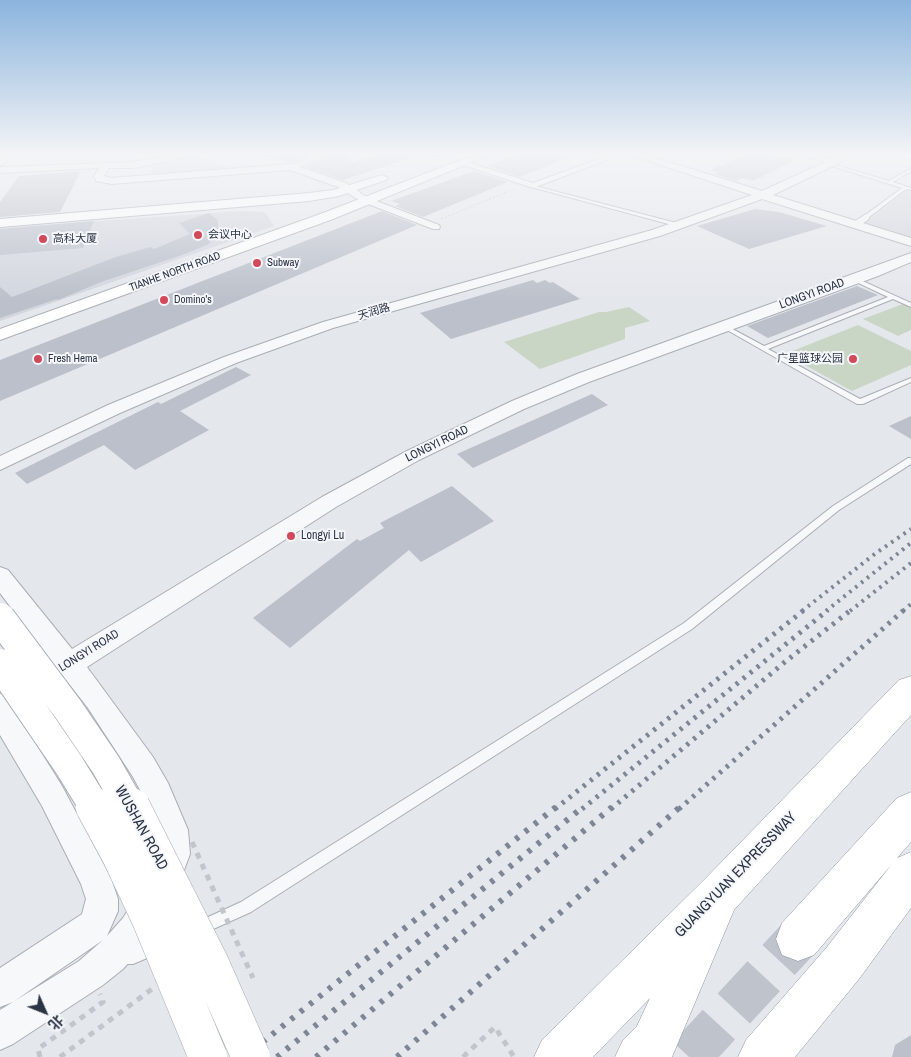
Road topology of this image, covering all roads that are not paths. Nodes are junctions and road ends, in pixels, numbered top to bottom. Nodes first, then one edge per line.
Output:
1 (246, 202) edge
2 (360, 202) edge
3 (372, 202) edge
4 (594, 202) edge
5 (741, 202) edge
6 (785, 202) edge
7 (885, 202) edge
8 (866, 217) joint
9 (0, 223) edge
10 (855, 224) junction
11 (432, 225) road end
12 (678, 225) junction
13 (911, 242) edge
14 (911, 257) edge
15 (854, 279) junction
16 (893, 296) junction
17 (911, 304) edge
18 (724, 326) junction
19 (0, 335) edge
20 (764, 348) junction
21 (911, 380) edge
22 (911, 460) edge
23 (0, 464) edge
24 (0, 576) edge
25 (0, 618) edge
26 (69, 663) junction
27 (0, 664) edge
28 (911, 691) edge
29 (0, 709) edge
30 (911, 812) edge
31 (911, 873) edge
32 (720, 894) junction
33 (798, 939) tunnel mouth
34 (111, 957) junction
35 (0, 989) edge
36 (0, 1031) edge
37 (208, 1057) edge
38 (251, 1057) edge
39 (559, 1057) edge
40 (640, 1057) edge
41 (763, 1057) edge

1 - 9 main road
2 - 19 main road, TIANHE NORTH ROAD
3 - 11 street
4 - 12 lane
5 - 12 street, 天润路
6 - 10 street
7 - 8 lane
8 - 10 street
10 - 13 street
12 - 23 street, 天润路
14 - 15 street, LONGYI ROAD
15 - 16 lane
15 - 18 street, LONGYI ROAD
16 - 17 lane
16 - 20 lane
18 - 20 lane
18 - 26 street, LONGYI ROAD
20 - 21 lane
22 - 34 lane
24 - 26 street
25 - 38 main road, WUSHAN ROAD, bridge
26 - 29 street, LONGYI ROAD
26 - 34 street
27 - 37 main road, bridge
28 - 32 highway, GUANGYUAN EXPRESSWAY
29 - 35 street
30 - 33 highway
31 - 41 highway
32 - 39 highway, GUANGYUAN EXPRESSWAY
32 - 40 highway
34 - 36 street

